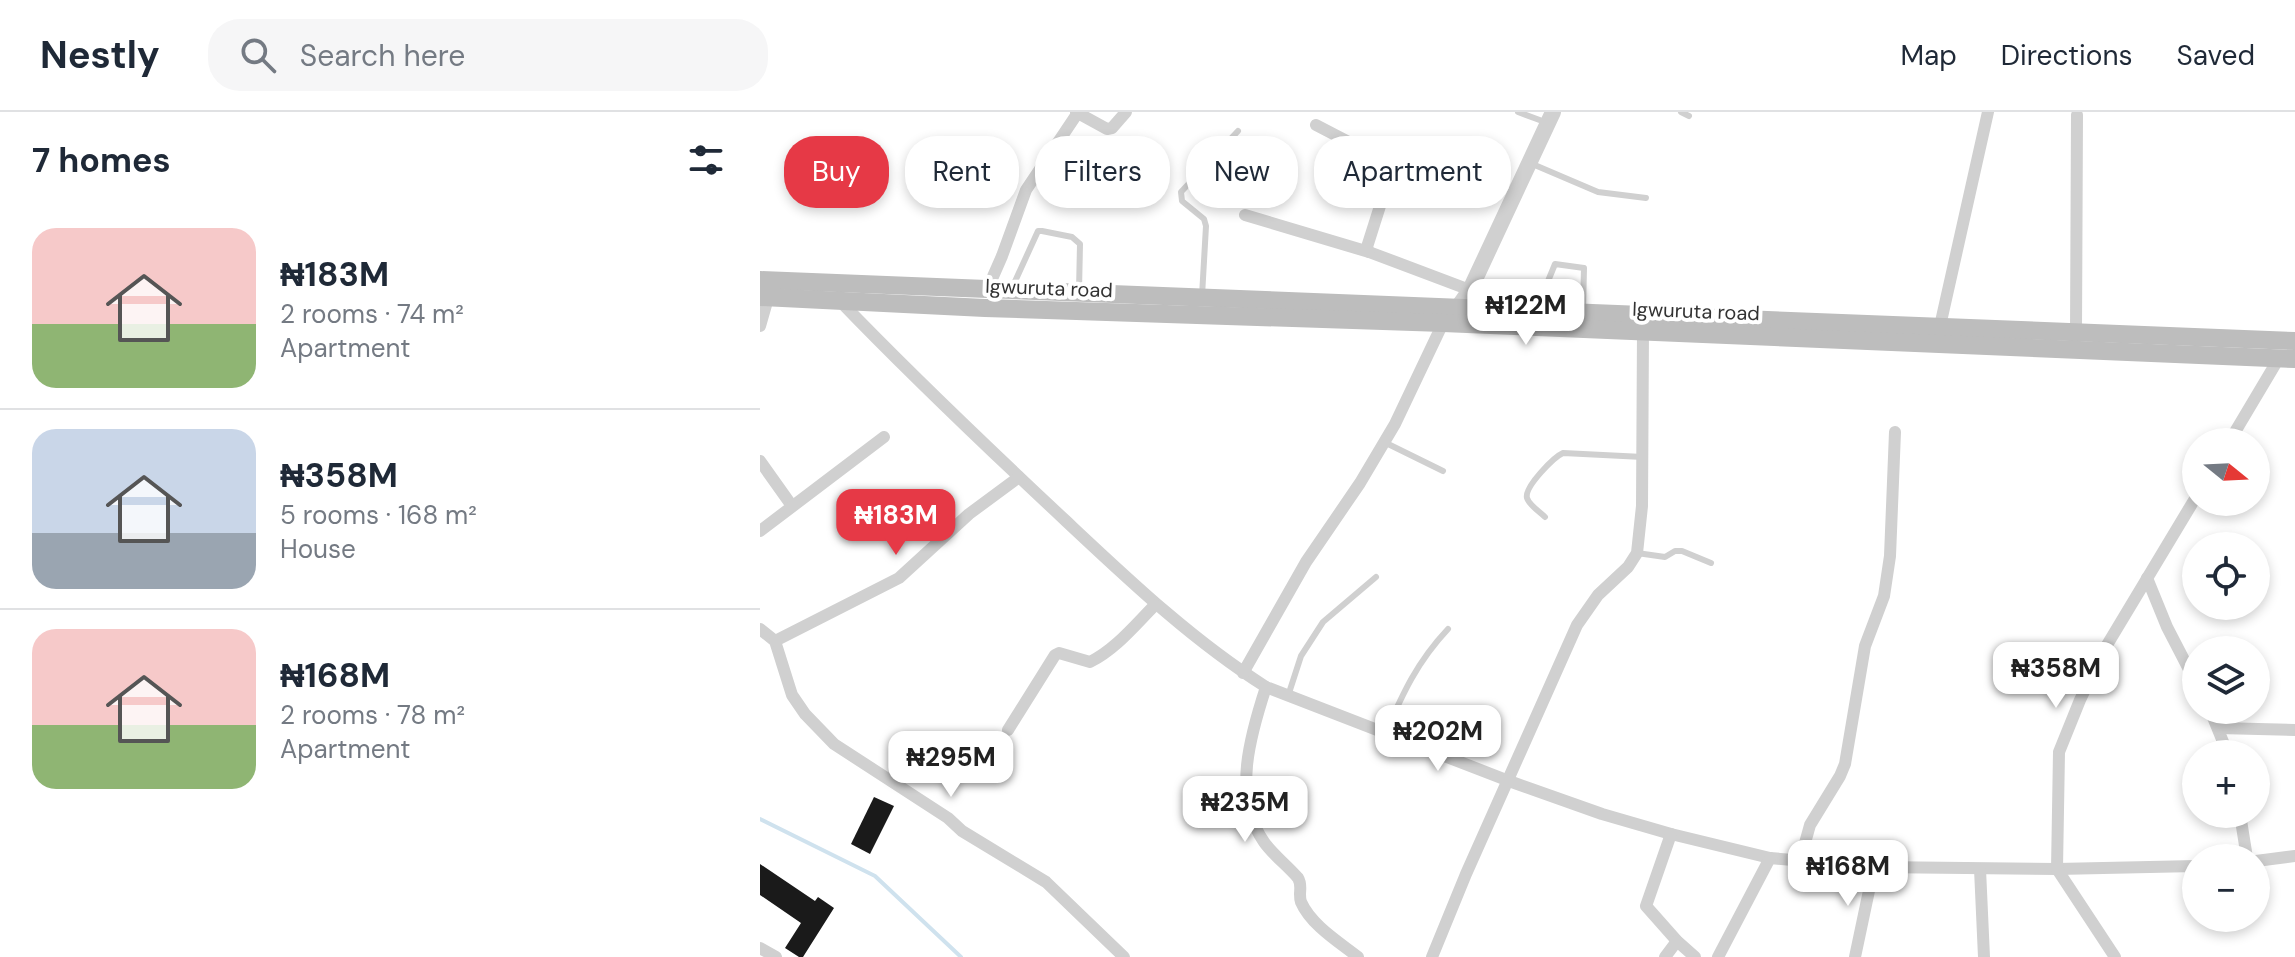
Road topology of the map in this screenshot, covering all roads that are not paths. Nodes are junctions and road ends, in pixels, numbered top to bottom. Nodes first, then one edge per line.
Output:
1 (1126, 112) edge
2 (1518, 112) edge
3 (1681, 112) edge
4 (1988, 112) edge
5 (1076, 113) edge
6 (2077, 115) dead end
7 (1689, 116) dead end
8 (1551, 118) edge
9 (1316, 125) dead end
10 (1238, 131) dead end
11 (1530, 163) junction
12 (1646, 198) dead end
13 (1245, 215) dead end
14 (1369, 252) junction
15 (760, 280) edge
16 (988, 288) junction
17 (1012, 289) junction
18 (1470, 290) junction
19 (1079, 291) junction
20 (1202, 296) junction
21 (764, 297) edge
22 (840, 301) junction
23 (1460, 307) junction
24 (1536, 310) junction
25 (1583, 311) junction
26 (1443, 323) junction
27 (760, 326) edge
28 (1940, 326) junction
29 (1643, 331) junction
30 (2076, 332) junction
31 (2295, 341) edge
32 (2287, 358) edge
33 (2239, 428) edge
34 (1895, 432) dead end
35 (884, 437) dead end
36 (1384, 442) junction
37 (1643, 457) junction
38 (760, 461) edge
39 (1443, 471) dead end
40 (1019, 477) junction
41 (792, 506) junction
42 (2185, 516) edge
43 (1545, 517) dead end
44 (760, 531) edge
45 (1637, 553) junction
46 (1711, 563) dead end
47 (1376, 577) dead end
48 (2147, 578) junction
49 (1155, 605) junction
50 (760, 629) edge
51 (1448, 629) dead end
52 (775, 641) junction
53 (2182, 656) edge
54 (1243, 673) junction
55 (1266, 687) junction
56 (1288, 696) junction
57 (2217, 724) edge
58 (2219, 728) junction
59 (1008, 730) dead end
60 (2295, 730) edge
61 (1385, 734) junction
62 (2223, 740) edge
63 (1509, 781) junction
64 (1671, 834) junction
65 (2295, 856) edge
66 (1770, 858) junction
67 (2270, 859) edge
68 (1800, 861) junction
69 (2182, 866) edge
70 (1874, 867) junction
71 (1980, 869) junction
72 (2057, 869) junction
73 (1677, 941) junction
74 (760, 948) edge
75 (776, 957) edge
76 (1124, 957) edge
77 (1358, 957) edge
78 (1432, 957) edge
79 (1665, 957) edge
80 (1695, 957) edge
81 (1718, 957) edge
82 (1855, 957) edge
83 (1984, 957) edge
84 (2115, 957) edge

1 - 5 street
2 - 8 lane
3 - 7 lane
4 - 28 street
5 - 16 street
6 - 30 street
8 - 11 street
9 - 14 street
10 - 20 lane
11 - 12 lane
11 - 18 street
13 - 14 street
14 - 18 street
15 - 16 main road, Igwuruta road
16 - 17 main road, Igwuruta road
17 - 19 main road, Igwuruta road
17 - 19 lane
18 - 23 street
19 - 20 main road, Igwuruta road
20 - 23 main road, Igwuruta road
21 - 22 main road, Igwuruta road
21 - 27 street
22 - 26 main road, Igwuruta road
22 - 40 street
23 - 24 main road, Igwuruta road
23 - 26 street
24 - 25 main road, Igwuruta road
24 - 25 lane
25 - 28 main road, Igwuruta road
26 - 29 main road, Igwuruta road
26 - 36 street
28 - 30 main road, Igwuruta road
29 - 32 main road, Igwuruta road
29 - 37 street
30 - 31 main road, Igwuruta road
32 - 33 street
34 - 68 street
35 - 41 street
36 - 39 lane
36 - 54 street
37 - 43 lane
37 - 45 street
38 - 41 street
40 - 49 street
40 - 52 street
41 - 44 street
42 - 48 street
45 - 46 lane
45 - 63 street
47 - 56 lane
48 - 53 street
48 - 72 street
49 - 54 street
49 - 59 street
50 - 52 street
51 - 61 lane
52 - 76 street
54 - 55 street
55 - 56 street
55 - 77 street
56 - 61 street
57 - 58 street
58 - 60 street
58 - 62 street
61 - 63 street
63 - 64 street
63 - 78 street
64 - 66 street
64 - 73 street
65 - 67 street
66 - 68 street
66 - 81 street
68 - 70 street
69 - 72 street
70 - 71 street
70 - 82 street
71 - 72 street
71 - 83 street
72 - 84 street
73 - 79 street
73 - 80 street
74 - 75 street

